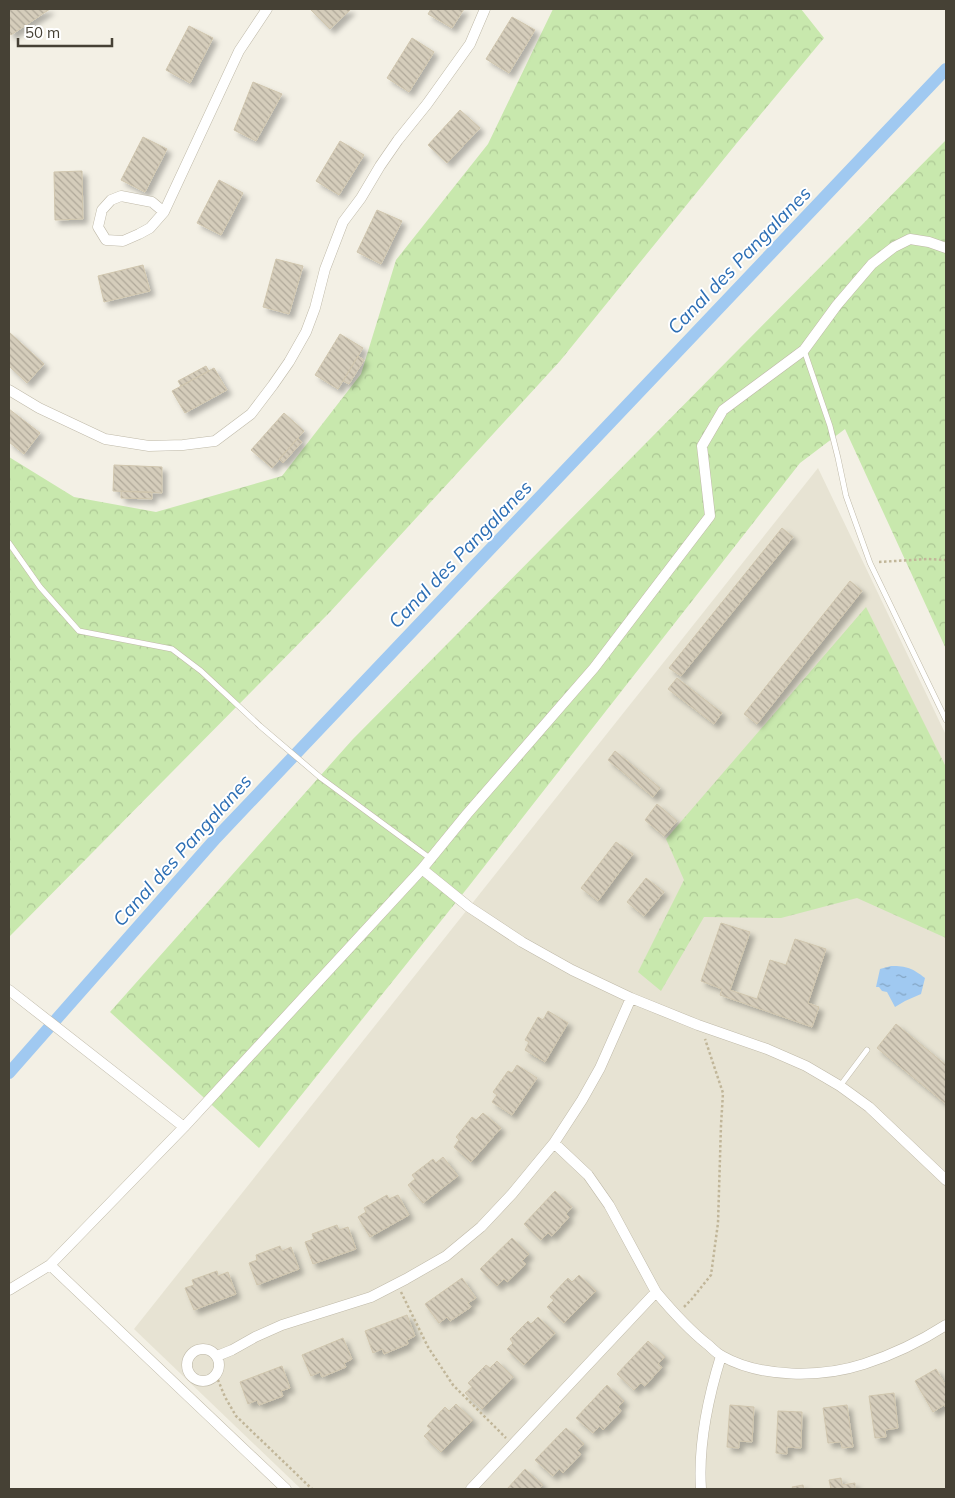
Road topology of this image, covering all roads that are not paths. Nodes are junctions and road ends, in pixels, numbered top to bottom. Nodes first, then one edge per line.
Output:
1 (267, 9) edge
2 (486, 9) edge
3 (164, 212) junction
4 (946, 248) edge
5 (804, 350) junction
6 (9, 390) edge
7 (9, 543) edge
8 (946, 720) edge
9 (431, 859) junction
10 (422, 869) junction
11 (9, 990) edge
12 (632, 998) junction
13 (867, 1050) dead end
14 (840, 1086) junction
15 (184, 1127) junction
16 (554, 1143) junction
17 (946, 1180) edge
18 (50, 1265) junction
19 (9, 1290) edge
20 (656, 1292) junction
21 (946, 1325) edge
22 (217, 1356) junction
23 (721, 1356) junction
24 (286, 1489) edge
25 (471, 1489) edge
26 (701, 1489) edge

1 - 3 street
2 - 6 street
3 - 3 street
4 - 5 street
5 - 8 lane
5 - 9 street
7 - 9 lane
9 - 10 street
10 - 12 street
10 - 15 street
11 - 15 street
12 - 14 street
12 - 16 street
13 - 14 lane
14 - 17 street
15 - 18 street
16 - 20 street
16 - 22 street
18 - 19 street
18 - 24 street
20 - 23 street
20 - 25 street
21 - 23 street
22 - 22 street
23 - 26 street

